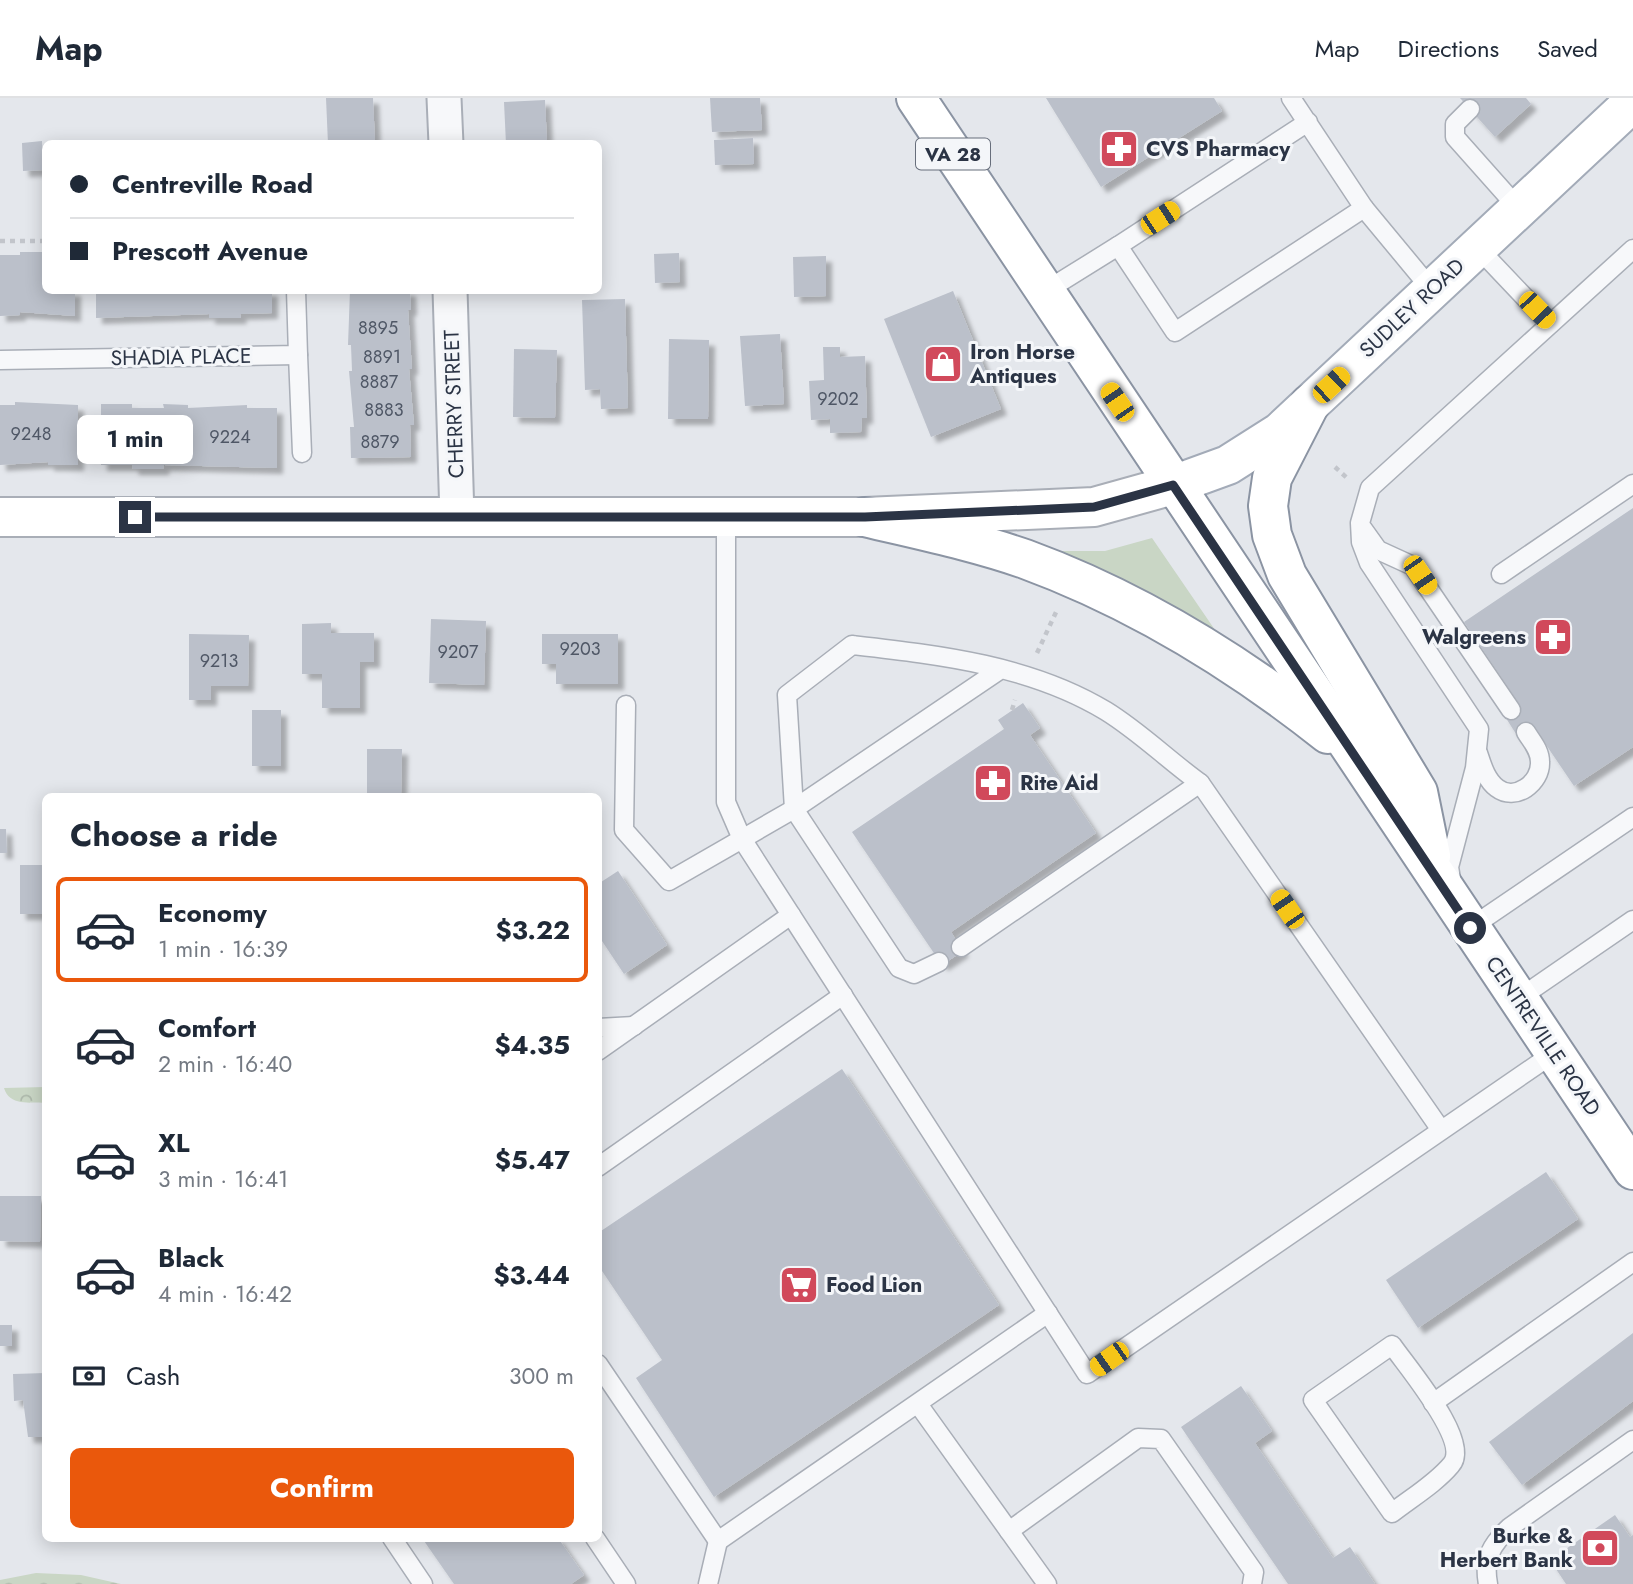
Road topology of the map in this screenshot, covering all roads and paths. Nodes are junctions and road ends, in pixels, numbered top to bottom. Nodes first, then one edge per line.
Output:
1 (444, 98) edge
2 (916, 98) edge
3 (1291, 98) edge
4 (1633, 102) edge
5 (1470, 109) dead end
6 (1308, 122) junction
7 (446, 140) edge
8 (1364, 208) junction
9 (1519, 209) junction
10 (0, 241) edge
11 (42, 242) edge
12 (1118, 246) junction
13 (1477, 247) junction
14 (1633, 249) edge
15 (1432, 290) junction
16 (1044, 292) junction
17 (296, 294) edge
18 (450, 294) edge
19 (1550, 324) junction
20 (298, 355) junction
21 (0, 360) edge
22 (1310, 404) junction
23 (302, 453) dead end
24 (1633, 484) edge
25 (1173, 485) junction
26 (0, 517) edge
27 (457, 517) junction
28 (726, 517) junction
29 (865, 517) junction
30 (1360, 523) junction
31 (1501, 574) dead end
32 (1062, 600) dead end
33 (1031, 664) dead end
34 (1001, 669) junction
35 (1015, 699) dead end
36 (625, 705) dead end
37 (1012, 710) dead end
38 (1511, 710) dead end
39 (1526, 732) dead end
40 (1478, 753) junction
41 (1354, 755) junction
42 (1200, 783) junction
43 (794, 809) junction
44 (1633, 817) edge
45 (742, 839) junction
46 (1435, 876) junction
47 (791, 915) junction
48 (1464, 918) junction
49 (1633, 920) edge
50 (961, 947) dead end
51 (939, 962) dead end
52 (843, 995) junction
53 (1518, 999) junction
54 (634, 1026) junction
55 (602, 1028) edge
56 (602, 1048) edge
57 (1554, 1053) junction
58 (1441, 1130) junction
59 (602, 1164) edge
60 (1633, 1170) edge
61 (1633, 1262) edge
62 (1048, 1314) junction
63 (602, 1370) edge
64 (1433, 1403) junction
65 (918, 1404) junction
66 (1633, 1440) edge
67 (1009, 1531) junction
68 (718, 1541) junction
69 (395, 1542) edge
70 (597, 1542) edge
71 (423, 1584) edge
72 (626, 1584) edge
73 (708, 1584) edge
74 (1047, 1584) edge
75 (1252, 1584) edge
76 (1488, 1584) edge

1 - 7 street
2 - 16 main road, CENTREVILLE ROAD / VA 28
3 - 6 lane
4 - 9 main road, SUDLEY ROAD
5 - 9 lane
6 - 8 lane
6 - 12 lane
8 - 12 lane
8 - 15 lane
9 - 13 main road, SUDLEY ROAD
10 - 11 path
12 - 16 lane
13 - 15 main road, SUDLEY ROAD
13 - 19 lane
14 - 19 lane
15 - 22 main road, SUDLEY ROAD
16 - 25 main road, CENTREVILLE ROAD / VA 28
17 - 20 lane
18 - 27 street, CHERRY STREET
19 - 30 lane
20 - 21 lane, SHADIA PLACE
20 - 23 lane
22 - 25 main road, SUDLEY ROAD
22 - 46 main road
24 - 31 lane
25 - 29 main road, SUDLEY ROAD
25 - 41 main road, CENTREVILLE ROAD / VA 28
26 - 27 main road
27 - 28 main road
28 - 29 main road
28 - 45 lane
29 - 41 main road
30 - 38 lane
30 - 40 lane
32 - 33 path
34 - 42 lane
34 - 43 lane
34 - 43 lane
35 - 37 path
36 - 45 lane
39 - 40 lane
40 - 48 lane
41 - 46 main road, CENTREVILLE ROAD / VA 28
42 - 50 lane
42 - 58 lane
43 - 45 lane
43 - 51 lane
44 - 48 lane
45 - 47 lane
46 - 48 main road, CENTREVILLE ROAD / VA 28
47 - 52 lane
47 - 54 lane
48 - 53 main road, CENTREVILLE ROAD / VA 28
49 - 53 lane
52 - 59 lane
52 - 62 lane
53 - 57 main road, CENTREVILLE ROAD / VA 28
54 - 55 lane
54 - 56 lane
57 - 58 lane
57 - 60 main road, CENTREVILLE ROAD / VA 28
58 - 62 lane
61 - 64 lane
62 - 65 lane
63 - 68 lane
64 - 64 lane
65 - 67 lane
65 - 68 lane
66 - 76 lane
67 - 74 lane
67 - 75 lane
68 - 73 lane
69 - 71 lane
70 - 72 lane

